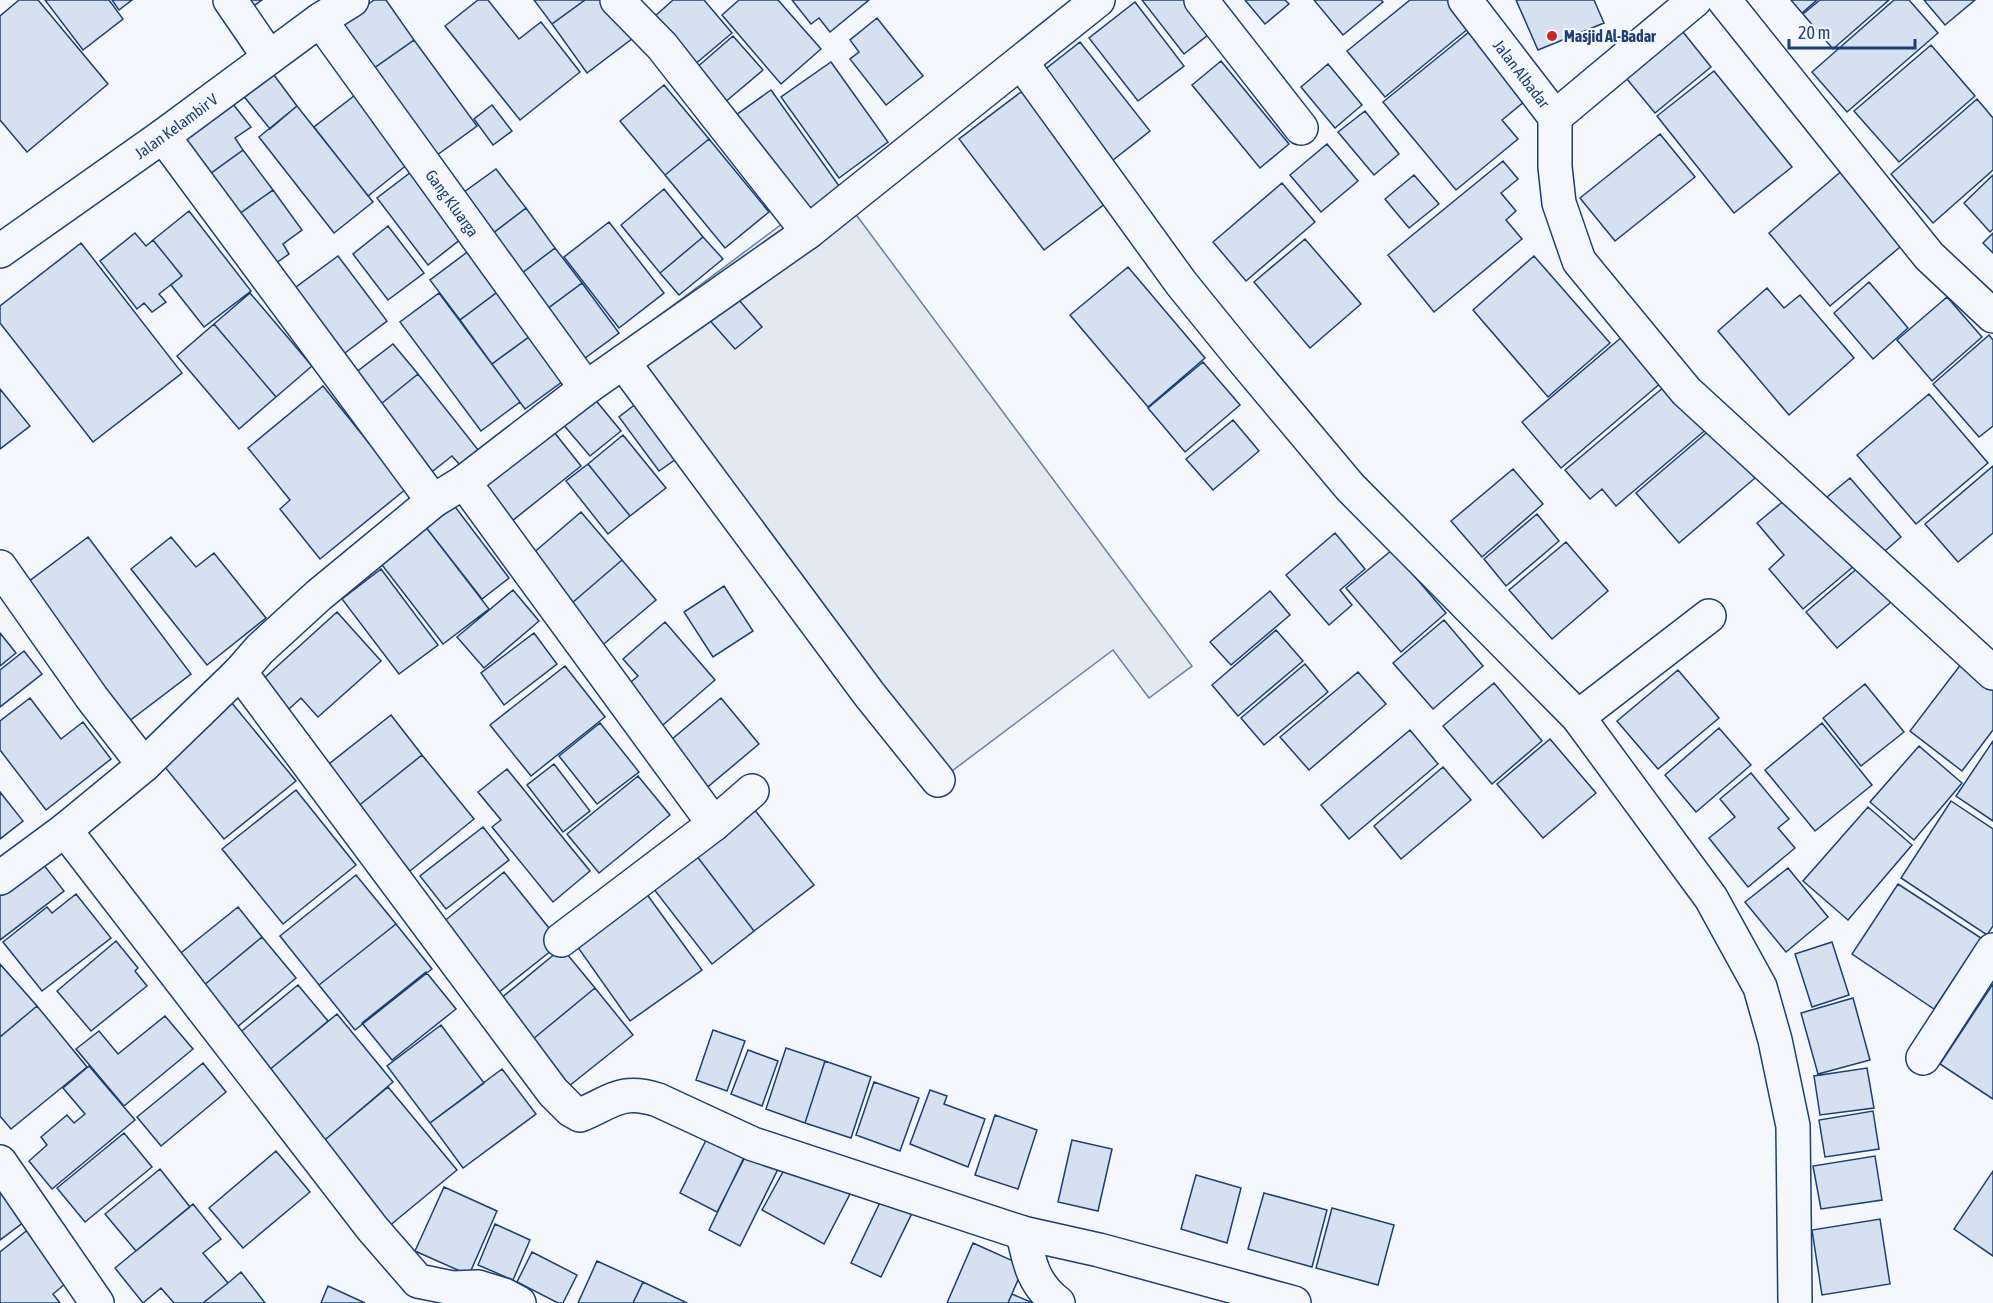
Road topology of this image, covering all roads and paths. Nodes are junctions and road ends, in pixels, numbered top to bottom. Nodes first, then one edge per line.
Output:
1 (230, 0) edge
2 (352, 0) edge
3 (616, 0) edge
4 (1098, 0) edge
5 (1201, 0) edge
6 (1465, 0) edge
7 (1695, 0) edge
8 (1724, 0) edge
9 (320, 20) junction
10 (269, 57) junction
11 (1021, 62) junction
12 (1555, 117) junction
13 (1301, 128) dead end
14 (164, 136) junction
15 (808, 232) junction
16 (0, 251) edge
17 (1993, 316) edge
18 (623, 362) junction
19 (586, 388) junction
20 (464, 482) junction
21 (433, 501) junction
22 (0, 567) edge
23 (1709, 616) dead end
24 (240, 672) junction
25 (1993, 673) edge
26 (1578, 717) junction
27 (144, 765) junction
28 (938, 780) dead end
29 (752, 791) dead end
30 (714, 824) junction
31 (65, 830) junction
32 (0, 878) edge
33 (561, 939) dead end
34 (1993, 950) edge
35 (1923, 1058) dead end
36 (0, 1161) edge
37 (1023, 1233) junction
38 (1795, 1300) dead end
39 (96, 1303) edge
40 (519, 1303) edge
41 (1058, 1303) edge
42 (1294, 1303) edge

1 - 10 street
2 - 9 street, Jalan Kelambir V
3 - 15 street
4 - 11 street
5 - 13 street
6 - 12 street, Jalan Albadar
7 - 12 street, Jalan Albadar
8 - 17 street
9 - 10 street, Jalan Kelambir V
9 - 19 street, Gang Kluarga
10 - 14 street, Jalan Kelambir V
11 - 15 street
11 - 26 street
12 - 25 street
14 - 16 street, Jalan Kelambir V
14 - 21 street
15 - 18 street
18 - 19 street
18 - 28 street
19 - 20 street
20 - 21 street
20 - 30 street
21 - 24 street
22 - 27 street
23 - 26 street
24 - 27 street
24 - 37 street
26 - 38 street
27 - 31 street
29 - 30 street
30 - 33 street
31 - 32 street
31 - 40 street
34 - 35 street
36 - 39 street
37 - 41 street
37 - 42 street

